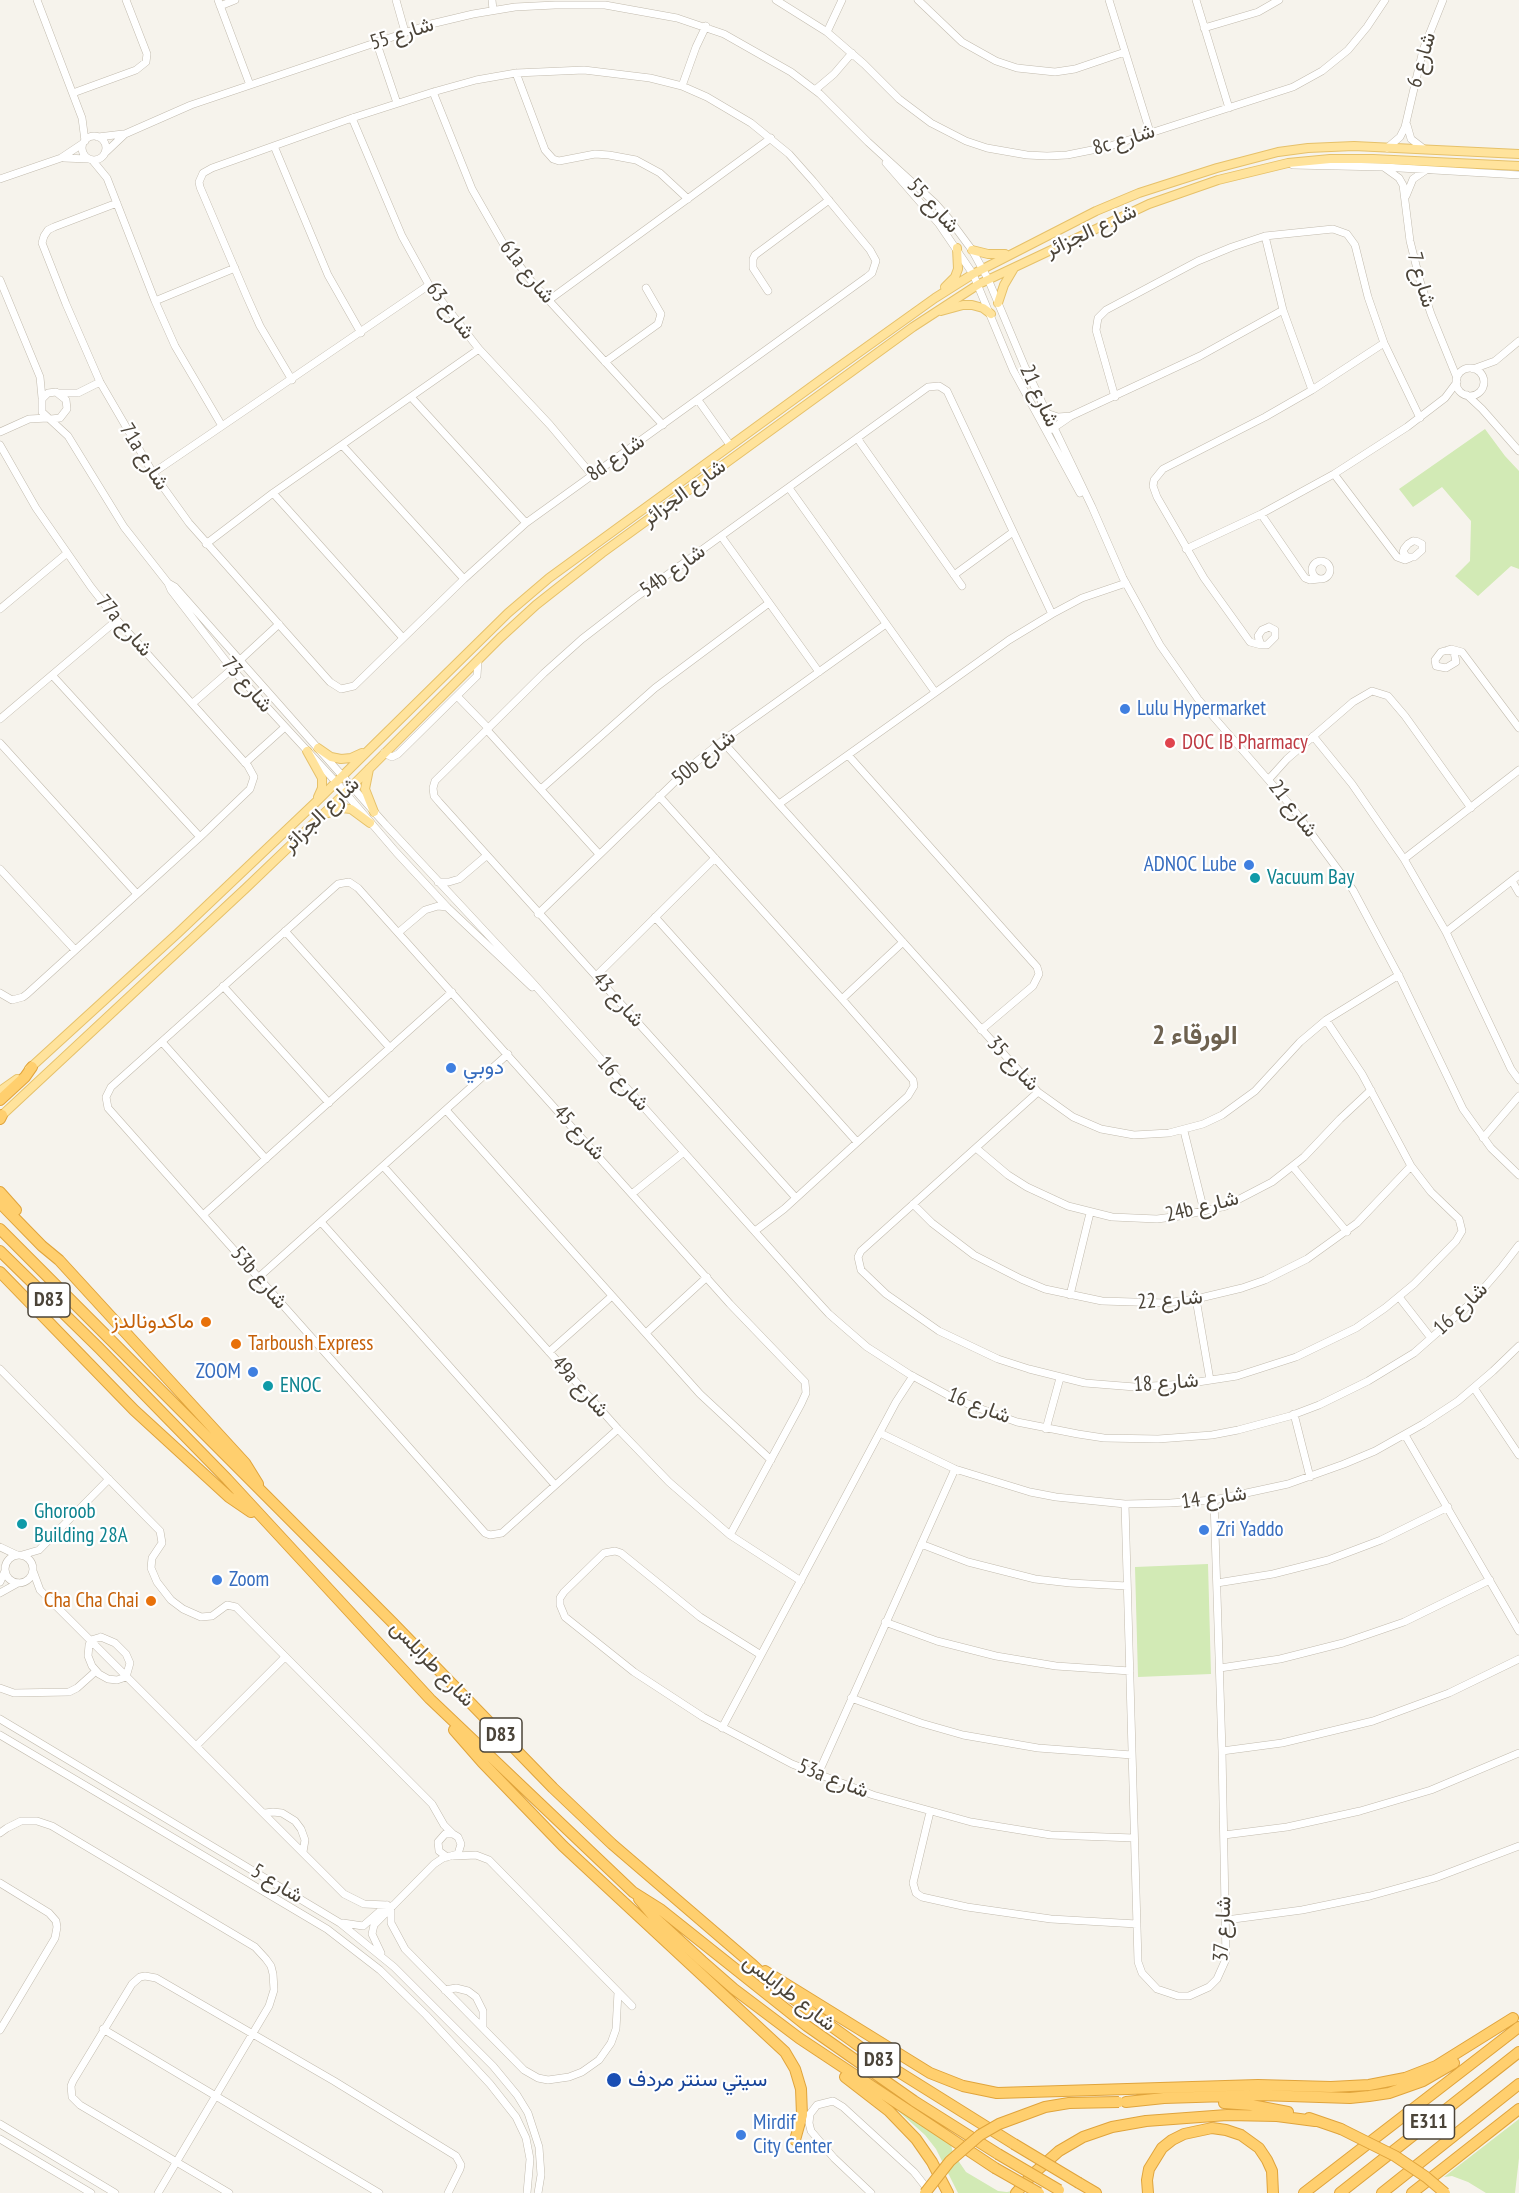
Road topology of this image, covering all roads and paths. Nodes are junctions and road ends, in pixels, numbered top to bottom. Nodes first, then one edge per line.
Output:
1 (37, 0) edge
2 (126, 0) edge
3 (235, 0) edge
4 (492, 0) edge
5 (776, 0) edge
6 (842, 0) edge
7 (918, 0) edge
8 (1109, 0) edge
9 (1196, 0) edge
10 (1279, 0) edge
11 (1384, 0) edge
12 (1443, 0) edge
13 (577, 2) edge
14 (219, 3) edge
15 (397, 4) edge
16 (493, 10) junction
17 (704, 26) junction
18 (1204, 28) junction
19 (408, 31) junction
20 (827, 32) junction
21 (376, 41) junction
22 (1125, 52) junction
23 (852, 53) junction
24 (516, 73) junction
25 (250, 85) junction
26 (682, 86) junction
27 (433, 92) junction
28 (818, 92) junction
29 (73, 93) junction
30 (397, 103) junction
31 (1229, 108) junction
32 (82, 118) junction
33 (352, 118) junction
34 (1406, 122) junction
35 (1150, 132) junction
36 (125, 134) junction
37 (97, 137) junction
38 (771, 138) junction
39 (84, 142) junction
40 (868, 142) junction
41 (274, 146) junction
42 (1388, 148) junction
43 (1425, 149) junction
44 (105, 154) junction
45 (1519, 154) edge
46 (61, 158) junction
47 (91, 160) junction
48 (1288, 163) junction
49 (1519, 166) edge
50 (1383, 167) junction
51 (1428, 169) junction
52 (1519, 175) edge
53 (107, 178) junction
54 (0, 179) edge
55 (1406, 198) junction
56 (688, 200) junction
57 (829, 200) junction
58 (117, 203) junction
59 (1265, 236) junction
60 (957, 248) junction
61 (972, 250) junction
62 (1011, 253) junction
63 (1016, 266) junction
64 (235, 268) junction
65 (983, 268) junction
66 (973, 274) junction
67 (988, 279) junction
68 (0, 280) edge
69 (979, 284) junction
70 (429, 285) junction
71 (646, 288) dead end
72 (768, 291) dead end
73 (935, 298) junction
74 (549, 300) junction
75 (155, 301) junction
76 (998, 303) junction
77 (1283, 310) junction
78 (938, 311) junction
79 (991, 314) junction
80 (361, 333) junction
81 (1519, 341) edge
82 (1384, 343) junction
83 (479, 349) junction
84 (1450, 357) junction
85 (1495, 361) junction
86 (605, 362) junction
87 (1471, 368) junction
88 (40, 377) junction
89 (292, 380) junction
90 (1457, 380) junction
91 (1484, 380) junction
92 (100, 382) junction
93 (1312, 390) junction
94 (1481, 390) junction
95 (83, 391) junction
96 (56, 392) junction
97 (1466, 394) junction
98 (411, 397) junction
99 (1115, 397) junction
100 (1445, 398) junction
101 (698, 400) junction
102 (41, 401) junction
103 (66, 410) junction
104 (1034, 410) junction
105 (1485, 412) junction
106 (1046, 413) junction
107 (1071, 416) junction
108 (50, 418) junction
109 (1420, 418) junction
110 (23, 421) junction
111 (663, 425) junction
112 (222, 426) junction
113 (1054, 429) junction
114 (0, 432) edge
115 (68, 436) junction
116 (857, 438) junction
117 (0, 445) edge
118 (342, 445) junction
119 (730, 445) junction
120 (1519, 452) edge
121 (153, 473) junction
122 (1334, 474) junction
123 (592, 475) junction
124 (789, 488) junction
125 (273, 493) junction
126 (1093, 512) junction
127 (1261, 514) junction
128 (526, 523) junction
129 (1013, 532) junction
130 (721, 536) junction
131 (206, 544) junction
132 (1387, 544) junction
133 (1406, 546) junction
134 (1186, 549) junction
135 (66, 554) junction
136 (1410, 558) junction
137 (1295, 562) junction
138 (1313, 567) junction
139 (954, 575) junction
140 (464, 579) junction
141 (1319, 579) junction
142 (1124, 580) junction
143 (168, 582) junction
144 (962, 586) dead end
145 (769, 603) junction
146 (0, 608) edge
147 (1052, 614) junction
148 (117, 620) junction
149 (279, 624) junction
150 (886, 624) junction
151 (1243, 632) junction
152 (1260, 633) junction
153 (403, 638) junction
154 (1261, 645) junction
155 (1448, 650) junction
156 (478, 660) junction
157 (239, 661) junction
158 (1454, 664) junction
159 (1473, 667) junction
160 (232, 669) junction
161 (819, 672) junction
162 (52, 675) junction
163 (359, 682) joint
164 (935, 692) junction
165 (457, 696) junction
166 (192, 703) junction
167 (0, 718) edge
168 (285, 727) junction
169 (1519, 728) edge
170 (488, 729) junction
171 (1313, 736) junction
172 (722, 741) junction
173 (0, 743) edge
174 (318, 748) junction
175 (368, 750) junction
176 (307, 752) junction
177 (384, 753) junction
178 (848, 755) junction
179 (245, 763) junction
180 (370, 766) junction
181 (1519, 770) edge
182 (1267, 776) junction
183 (339, 778) junction
184 (348, 789) junction
185 (541, 789) junction
186 (658, 796) junction
187 (317, 801) junction
188 (439, 802) joint
189 (779, 804) junction
190 (1471, 808) junction
191 (374, 812) junction
192 (317, 819) junction
193 (370, 823) junction
194 (200, 837) junction
195 (599, 854) junction
196 (486, 856) junction
197 (715, 858) junction
198 (1404, 859) junction
199 (0, 869) edge
200 (1519, 875) edge
201 (459, 879) junction
202 (1512, 881) junction
203 (438, 882) junction
204 (431, 891) junction
205 (1519, 893) edge
206 (137, 894) junction
207 (455, 899) junction
208 (447, 907) junction
209 (425, 910) junction
210 (538, 914) junction
211 (655, 917) junction
212 (285, 931) junction
213 (399, 932) junction
214 (1446, 932) junction
215 (903, 942) junction
216 (75, 950) junction
217 (596, 976) junction
218 (1400, 977) junction
219 (223, 986) junction
220 (452, 992) junction
221 (0, 993) edge
222 (541, 993) junction
223 (842, 999) junction
224 (1326, 1020) junction
225 (981, 1030) junction
226 (162, 1042) junction
227 (390, 1048) junction
228 (508, 1054) junction
229 (32, 1067) junction
230 (1519, 1080) edge
231 (1371, 1090) junction
232 (0, 1091) edge
233 (1038, 1092) junction
234 (1519, 1096) edge
235 (0, 1100) edge
236 (329, 1103) junction
237 (446, 1110) junction
238 (1, 1117) edge
239 (1184, 1131) junction
240 (1481, 1136) junction
241 (857, 1142) junction
242 (976, 1148) junction
243 (682, 1150) junction
244 (267, 1159) junction
245 (383, 1166) junction
246 (1411, 1166) junction
247 (1293, 1167) junction
248 (1519, 1175) edge
249 (0, 1192) edge
250 (633, 1193) junction
251 (796, 1198) junction
252 (0, 1203) edge
253 (914, 1204) junction
254 (1204, 1211) junction
255 (1090, 1213) junction
256 (203, 1215) junction
257 (321, 1222) junction
258 (0, 1229) edge
259 (1347, 1232) junction
260 (757, 1233) junction
261 (1519, 1245) edge
262 (0, 1251) edge
263 (59, 1260) junction
264 (0, 1272) edge
265 (259, 1277) junction
266 (707, 1277) junction
267 (0, 1282) edge
268 (1070, 1295) junction
269 (612, 1296) junction
270 (1399, 1297) junction
271 (1196, 1299) junction
272 (28, 1301) junction
273 (646, 1333) junction
274 (1434, 1337) junction
275 (1519, 1346) edge
276 (549, 1352) junction
277 (0, 1369) edge
278 (911, 1375) junction
279 (1060, 1378) junction
280 (1210, 1380) junction
281 (1474, 1388) junction
282 (1292, 1415) junction
283 (618, 1429) junction
284 (1049, 1429) junction
285 (880, 1433) junction
286 (1405, 1435) junction
287 (1519, 1455) edge
288 (771, 1460) junction
289 (955, 1469) junction
290 (1312, 1476) junction
291 (109, 1479) junction
292 (555, 1485) junction
293 (261, 1492) junction
294 (1214, 1500) junction
295 (1125, 1504) junction
296 (1448, 1507) junction
297 (261, 1519) junction
298 (730, 1535) junction
299 (921, 1544) junction
300 (0, 1549) edge
301 (39, 1550) junction
302 (20, 1555) junction
303 (5, 1568) junction
304 (33, 1569) junction
305 (1490, 1580) junction
306 (801, 1581) junction
307 (0, 1582) edge
308 (21, 1582) junction
309 (1217, 1583) junction
310 (1127, 1586) junction
311 (40, 1590) junction
312 (0, 1593) edge
313 (885, 1622) junction
314 (1519, 1631) edge
315 (91, 1640) junction
316 (761, 1655) junction
317 (285, 1657) junction
318 (1519, 1659) edge
319 (1220, 1668) junction
320 (96, 1671) junction
321 (1130, 1671) junction
322 (126, 1677) junction
323 (0, 1688) edge
324 (851, 1698) junction
325 (430, 1699) junction
326 (0, 1719) edge
327 (722, 1728) junction
328 (0, 1736) edge
329 (196, 1746) junction
330 (1222, 1750) junction
331 (1519, 1753) edge
332 (1132, 1755) junction
333 (818, 1774) junction
334 (930, 1812) junction
335 (265, 1814) junction
336 (442, 1823) junction
337 (0, 1833) edge
338 (453, 1834) junction
339 (1224, 1835) junction
340 (1134, 1838) junction
341 (439, 1839) junction
342 (461, 1844) junction
343 (1519, 1846) edge
344 (438, 1848) junction
345 (303, 1852) junction
346 (476, 1855) junction
347 (451, 1856) junction
348 (0, 1883) edge
349 (633, 1892) junction
350 (364, 1904) junction
351 (389, 1906) junction
352 (378, 1920) junction
353 (1226, 1920) junction
354 (369, 1921) junction
355 (340, 1923) junction
356 (1137, 1924) junction
357 (393, 1926) junction
358 (382, 1957) junction
359 (753, 1965) junction
360 (395, 1984) junction
361 (445, 1990) junction
362 (618, 1992) junction
363 (428, 1999) junction
364 (632, 2006) dead end
365 (1517, 2019) edge
366 (483, 2028) junction
367 (0, 2030) edge
368 (103, 2030) junction
369 (253, 2034) junction
370 (799, 2038) junction
371 (1519, 2052) edge
372 (1519, 2084) edge
373 (215, 2096) junction
374 (1122, 2102) junction
375 (1519, 2109) edge
376 (1315, 2121) junction
377 (0, 2124) edge
378 (0, 2139) edge
379 (795, 2140) dead end
380 (176, 2162) junction
381 (854, 2177) junction
382 (1401, 2178) junction
383 (1061, 2191) edge
384 (91, 2193) edge
385 (115, 2193) edge
386 (158, 2193) edge
387 (229, 2193) edge
388 (379, 2193) edge
389 (448, 2193) edge
390 (527, 2193) edge
391 (538, 2193) edge
392 (866, 2193) edge
393 (871, 2193) edge
394 (925, 2193) edge
395 (930, 2193) edge
396 (948, 2193) edge
397 (1016, 2193) edge
398 (1039, 2193) edge
399 (1096, 2193) edge
400 (1148, 2193) edge
401 (1273, 2193) edge
402 (1304, 2193) edge
403 (1340, 2193) edge
404 (1382, 2193) edge
405 (1393, 2193) edge
406 (1412, 2193) edge
407 (1445, 2193) edge

1 - 29 street
2 - 29 street
3 - 14 street
4 - 16 street
5 - 20 street, 8c شارع
6 - 20 street
7 - 22 street
8 - 22 street
9 - 18 street
10 - 18 street
11 - 31 street, 8c شارع
12 - 34 street, شارع 6
13 - 16 street, شارع 55
13 - 17 street, شارع 55
14 - 25 street
15 - 19 street
16 - 19 street, شارع 55
17 - 26 street
17 - 28 street, شارع 55
18 - 31 street
19 - 21 street, شارع 55
20 - 23 street, 8c شارع
21 - 25 street, شارع 55
21 - 30 street
22 - 35 street
23 - 28 street
23 - 35 street, 8c شارع
24 - 26 street
24 - 27 street
24 - 56 street
25 - 36 street, شارع 55
26 - 38 street
27 - 30 street
27 - 74 street, 61a شارع
28 - 40 street, شارع 55
29 - 32 street
30 - 33 street
31 - 35 street, 8c شارع
32 - 37 street
32 - 39 street
33 - 41 street
33 - 70 street, شارع 63
34 - 42 street, شارع 6
34 - 43 street
36 - 37 street, شارع 55
36 - 44 street, شارع 55
37 - 39 street
37 - 44 street
38 - 56 street
38 - 57 street
39 - 46 street
39 - 47 street
40 - 60 street, شارع 55
40 - 61 street, شارع 55
41 - 64 street
41 - 80 street
42 - 43 main road, شارع الجزائر
42 - 62 main road, شارع الجزائر
43 - 45 main road, شارع الجزائر
44 - 47 street
44 - 53 street
46 - 47 street
46 - 54 street
47 - 53 street
48 - 49 main road, شارع الجزائر
48 - 50 street
48 - 63 main road, شارع الجزائر
50 - 51 street
50 - 55 street, شارع 7
51 - 52 street
51 - 55 street
53 - 58 street
55 - 84 street, شارع 7
56 - 74 street
57 - 72 street
57 - 101 street, 8d شارع
58 - 75 street
58 - 92 street, 71a شارع
59 - 77 street
59 - 82 street
59 - 99 street
60 - 66 street, شارع 55
60 - 73 main road
61 - 62 main road
61 - 65 street, شارع 55
62 - 65 main road, شارع الجزائر
63 - 67 main road, شارع الجزائر
63 - 76 main road
64 - 75 street
64 - 89 street
65 - 66 main road, شارع الجزائر
65 - 67 street, شارع 55
66 - 69 street, شارع 55
66 - 73 main road, شارع الجزائر
67 - 69 main road, شارع الجزائر
67 - 76 street, شارع 21
68 - 88 street
69 - 78 main road, شارع الجزائر
69 - 79 street, شارع 21
70 - 80 street
70 - 83 street, شارع 63
71 - 86 street
73 - 119 main road, شارع الجزائر
74 - 86 street, 61a شارع
75 - 112 street
76 - 106 street, شارع 21
77 - 93 street
77 - 99 street
78 - 79 main road
78 - 156 main road, شارع الجزائر
79 - 104 street, شارع 21
80 - 89 street
81 - 85 street
82 - 93 street
82 - 109 street
83 - 98 street
83 - 123 street, شارع 63
84 - 87 street
84 - 90 street, شارع 7
85 - 87 street
85 - 91 street
86 - 111 street, 61a شارع
87 - 90 street
87 - 91 street
88 - 96 street
88 - 102 street
89 - 112 street
90 - 97 street
90 - 100 street
91 - 94 street
92 - 95 street
92 - 121 street, 71a شارع
93 - 134 street
94 - 97 street
94 - 105 street
95 - 96 street
95 - 103 street
96 - 102 street
96 - 103 street
97 - 100 street
97 - 105 street
98 - 118 street
98 - 128 street
99 - 107 street
100 - 109 street
101 - 111 street, 8d شارع
101 - 119 street
102 - 108 street
102 - 110 street
103 - 108 street
103 - 115 street, شارع 73
104 - 113 street
104 - 126 street, شارع 21
105 - 120 street
106 - 107 street
106 - 113 street, شارع 21
107 - 113 street
108 - 110 street
108 - 115 street, شارع 73
109 - 122 street
110 - 114 street
111 - 123 street, 8d شارع
112 - 121 street
113 - 126 street, شارع 21
115 - 143 street, شارع 73
116 - 124 street, 54b شارع
116 - 129 street, 54b شارع
116 - 139 street
117 - 135 street, 77a شارع
118 - 125 street
118 - 140 street
119 - 175 main road, شارع الجزائر
121 - 131 street, 71a شارع
122 - 127 street
122 - 132 street
123 - 128 street, 8d شارع
124 - 130 street, 54b شارع
124 - 150 street
125 - 131 street
125 - 153 street
126 - 142 street, شارع 21
127 - 134 street
127 - 137 street
128 - 140 street, 8d شارع
129 - 139 street
129 - 147 street
130 - 145 street
130 - 170 street, 54b شارع
131 - 149 street, 71a شارع
132 - 133 street
132 - 136 street
133 - 136 street
133 - 136 street
134 - 151 street
135 - 146 street
135 - 148 street, 77a شارع
137 - 138 street
137 - 141 street
138 - 141 street
138 - 141 street
139 - 144 street
140 - 153 street, 8d شارع
142 - 147 street
142 - 182 street, شارع 21
143 - 157 street, شارع 73
143 - 160 street, شارع 73
145 - 161 street
145 - 185 street
147 - 164 street
148 - 162 street
148 - 166 street, 77a شارع
149 - 157 street
149 - 163 street, 71a شارع
150 - 161 street, 50b شارع
150 - 164 street
151 - 152 street
151 - 154 street
152 - 154 street
152 - 154 street
153 - 163 street, 8d شارع
155 - 158 street
155 - 158 street
155 - 159 street
156 - 165 street
156 - 177 main road, شارع الجزائر
157 - 174 street, شارع 73
158 - 159 street
159 - 169 street
160 - 166 street
160 - 168 street, شارع 73
161 - 172 street, 50b شارع
162 - 167 street
162 - 194 street
164 - 178 street
165 - 170 street
165 - 177 street
166 - 179 street, 77a شارع
168 - 176 street, شارع 73
168 - 179 street
170 - 185 street
170 - 188 street, 54b شارع
171 - 182 street
171 - 190 street
171 - 198 street
172 - 186 street, 50b شارع
172 - 189 street, شارع 35
173 - 206 street
174 - 175 main road
174 - 183 street, شارع 73
175 - 183 main road, شارع الجزائر
176 - 183 street, شارع 73
176 - 187 main road
177 - 180 main road, شارع الجزائر
178 - 189 street
178 - 225 street
179 - 194 street
180 - 184 main road, شارع الجزائر
180 - 191 main road
181 - 190 street
182 - 218 street, شارع 21
183 - 184 street, شارع 16
183 - 187 main road, شارع الجزائر
184 - 191 street, شارع 16
184 - 192 main road, شارع الجزائر
184 - 193 street, شارع 16
185 - 195 street
186 - 195 street, 50b شارع
186 - 197 street
187 - 229 main road, شارع الجزائر
188 - 196 street, شارع 43
189 - 215 street, شارع 35
190 - 198 street
191 - 203 street, شارع 16
192 - 193 main road
192 - 238 main road, شارع الجزائر
193 - 204 street, شارع 16
194 - 206 street
195 - 210 street, 50b شارع
196 - 201 street
196 - 210 street, شارع 43
197 - 211 street
197 - 223 street
198 - 214 street
199 - 216 street
200 - 202 street
201 - 203 street
201 - 207 street
202 - 205 street
202 - 214 street
203 - 207 street, شارع 16
204 - 208 street, شارع 16
204 - 209 street
206 - 216 street
207 - 222 street, شارع 16
208 - 209 street
208 - 222 street, شارع 16
209 - 213 street
210 - 217 street, شارع 43
211 - 217 street
211 - 241 street
212 - 213 street, شارع 45
212 - 219 street
212 - 227 street
213 - 220 street, شارع 45
214 - 230 street
215 - 223 street
215 - 225 street, شارع 35
216 - 221 street
217 - 251 street, شارع 43
218 - 224 street, شارع 35
218 - 240 street, شارع 21
219 - 226 street
219 - 236 street
220 - 227 street
220 - 228 street, شارع 45
222 - 243 street, شارع 16
223 - 241 street
224 - 231 street
224 - 239 street, شارع 35
225 - 233 street, شارع 35
226 - 244 street
226 - 256 street, 53b شارع
227 - 236 street
228 - 237 street
228 - 250 street, شارع 45
229 - 232 main road, شارع الجزائر
229 - 235 highway
231 - 246 street
231 - 247 street, 24b شارع
233 - 239 street, شارع 35
233 - 242 street
234 - 240 street
236 - 244 street
237 - 245 street
237 - 269 street
239 - 254 street
240 - 248 street, شارع 21
241 - 251 street
242 - 253 street
242 - 255 street, 24b شارع
243 - 250 street
243 - 260 street, شارع 16
244 - 256 street
245 - 257 street
245 - 276 street, 49a شارع
246 - 259 street, شارع 22
246 - 270 street, شارع 18
247 - 254 street, 24b شارع
247 - 259 street
249 - 263 highway
250 - 266 street, شارع 45
251 - 260 street
252 - 263 highway
253 - 268 street, شارع 22
253 - 279 street, شارع 18
254 - 255 street, 24b شارع
255 - 268 street
256 - 265 street, 53b شارع
257 - 265 street
257 - 292 street
258 - 293 highway, شارع طرابلس / D83
259 - 271 street, شارع 22
260 - 278 street, شارع 16
261 - 274 street, شارع 16
262 - 297 highway, شارع طرابلس / D83
263 - 293 highway
264 - 272 highway
265 - 292 street, 53b شارع
266 - 273 street
266 - 288 street, شارع 45
267 - 272 highway
268 - 271 street, شارع 22
269 - 273 street
269 - 276 street
270 - 274 street
270 - 280 street, شارع 18
271 - 280 street
272 - 297 highway
273 - 288 street
274 - 282 street, شارع 16
275 - 281 street, شارع 14
276 - 283 street, 49a شارع
277 - 291 street
278 - 284 street, شارع 16
278 - 285 street
279 - 280 street, شارع 18
279 - 284 street
281 - 286 street, شارع 14
281 - 287 street
282 - 284 street, شارع 16
282 - 290 street
283 - 292 street
283 - 298 street, 49a شارع
285 - 289 street, شارع 14
285 - 306 street
286 - 290 street, شارع 14
286 - 296 street
288 - 298 street
289 - 295 street, شارع 14
289 - 299 street
290 - 294 street, شارع 14
291 - 301 street
291 - 317 street
293 - 359 highway, شارع طرابلس / D83
294 - 295 street, شارع 14
294 - 309 street, شارع 37
295 - 310 street, شارع 37
296 - 305 street
296 - 309 street
297 - 325 highway, شارع طرابلس / D83
298 - 306 street, 49a شارع
299 - 310 street
299 - 313 street
300 - 302 street
300 - 303 street
301 - 302 street
301 - 304 street
302 - 303 street
302 - 304 street
303 - 307 street
303 - 308 street
304 - 308 street
304 - 311 street
305 - 314 street
305 - 319 street
306 - 316 street
308 - 311 street
308 - 312 street
309 - 319 street, شارع 37
310 - 321 street, شارع 37
311 - 315 street
313 - 321 street
313 - 324 street
315 - 320 street
315 - 322 street
315 - 322 street
316 - 327 street
316 - 327 street, 53a شارع
317 - 329 street
317 - 336 street
318 - 330 street
319 - 330 street, شارع 37
320 - 322 street
320 - 323 street
321 - 332 street, شارع 37
322 - 329 street
324 - 332 street
324 - 333 street
325 - 349 highway, شارع طرابلس / D83
325 - 379 highway
326 - 355 street, شارع 5
327 - 333 street, 53a شارع
328 - 360 street, شارع 5
329 - 335 street
330 - 339 street, شارع 37
331 - 339 street
332 - 340 street, شارع 37
333 - 334 street, 53a شارع
334 - 340 street, 53a شارع
334 - 356 street
335 - 345 street
335 - 345 street
336 - 338 street
336 - 341 street
337 - 369 street
338 - 341 street
338 - 342 street
339 - 353 street, شارع 37
340 - 356 street, شارع 37
341 - 344 street
342 - 346 street
342 - 347 street
343 - 353 street
344 - 347 street
344 - 351 street
345 - 350 street
346 - 347 street
346 - 362 street
347 - 351 street
348 - 367 street
349 - 370 highway
349 - 383 highway, شارع طرابلس / D83, bridge
350 - 351 street
350 - 354 street
351 - 352 street
351 - 354 street
351 - 357 street
352 - 357 street
352 - 358 street
353 - 356 street, شارع 37
354 - 355 street
355 - 358 street, شارع 5
357 - 361 street
358 - 363 street, شارع 5
359 - 365 highway
359 - 399 highway, شارع طرابلس / D83, bridge
360 - 363 street
360 - 390 street, شارع 5
361 - 366 street
361 - 366 street
362 - 364 street
362 - 366 street
363 - 391 street, شارع 5
365 - 374 highway
365 - 402 highway
368 - 369 street
368 - 373 street
368 - 380 street
369 - 373 street
369 - 389 street
370 - 396 highway
370 - 398 highway, bridge
371 - 403 highway, E311
372 - 382 highway, E311
373 - 380 street
373 - 388 street
374 - 376 highway
374 - 394 highway, bridge
375 - 406 highway
376 - 397 highway
376 - 407 highway, bridge
377 - 385 street
378 - 384 street
380 - 386 street
380 - 387 street
381 - 392 street
381 - 393 street
381 - 395 street
382 - 404 highway, E311
382 - 405 highway
400 - 401 highway

